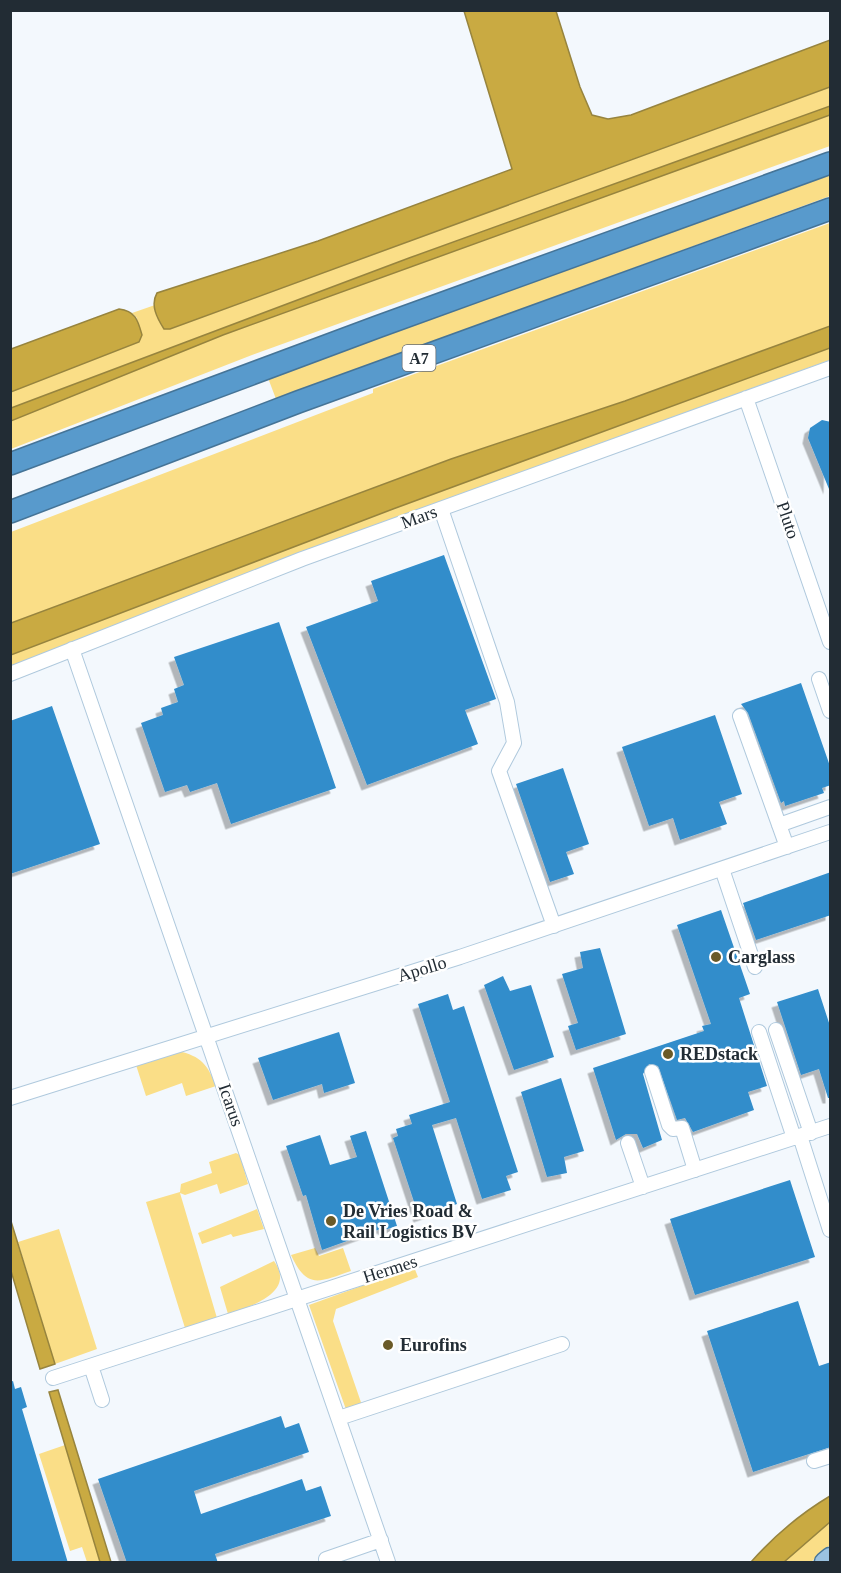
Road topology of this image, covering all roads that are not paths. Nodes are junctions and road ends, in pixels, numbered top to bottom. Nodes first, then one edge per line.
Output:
1 (831, 163) edge
2 (831, 209) edge
3 (831, 368) edge
4 (746, 398) junction
5 (10, 464) edge
6 (441, 508) junction
7 (10, 512) edge
8 (831, 642) edge
9 (72, 649) junction
10 (10, 674) edge
11 (819, 679) dead end
12 (831, 711) edge
13 (740, 716) dead end
14 (831, 807) edge
15 (779, 825) junction
16 (831, 832) edge
17 (787, 847) junction
18 (722, 869) junction
19 (554, 926) junction
20 (755, 967) dead end
21 (776, 1030) dead end
22 (759, 1032) dead end
23 (207, 1036) junction
24 (652, 1072) dead end
25 (10, 1098) edge
26 (831, 1126) edge
27 (802, 1136) junction
28 (628, 1143) dead end
29 (695, 1170) junction
30 (643, 1187) junction
31 (831, 1230) edge
32 (298, 1298) junction
33 (562, 1344) dead end
34 (91, 1366) junction
35 (53, 1378) dead end
36 (102, 1400) dead end
37 (339, 1418) junction
38 (831, 1456) edge
39 (814, 1461) dead end
40 (381, 1540) junction
41 (831, 1557) edge
42 (326, 1559) dead end
43 (388, 1563) edge
44 (824, 1563) edge

1 - 5 highway, A7
2 - 7 highway, A7
3 - 4 street, Mars
4 - 6 street, Mars
4 - 8 street, Pluto
6 - 9 street, Mars
6 - 19 street
9 - 10 street, Mars
9 - 23 street, Icarus
11 - 12 street
13 - 15 street
14 - 15 street
15 - 17 street
16 - 17 street, Apollo
17 - 18 street, Apollo
18 - 19 street, Apollo
18 - 20 street
19 - 23 street, Apollo
21 - 27 street
22 - 27 street
23 - 25 street, Apollo
23 - 32 street, Icarus
24 - 29 street
26 - 27 street, Hermes
27 - 29 street, Hermes
27 - 31 street
28 - 30 street
29 - 30 street, Hermes
30 - 32 street, Hermes
32 - 34 street, Hermes
32 - 37 street, Icarus
33 - 37 street
34 - 35 street, Hermes
34 - 36 street
37 - 40 street, Icarus
38 - 39 street
40 - 42 street
40 - 43 street, Icarus
41 - 44 main road

